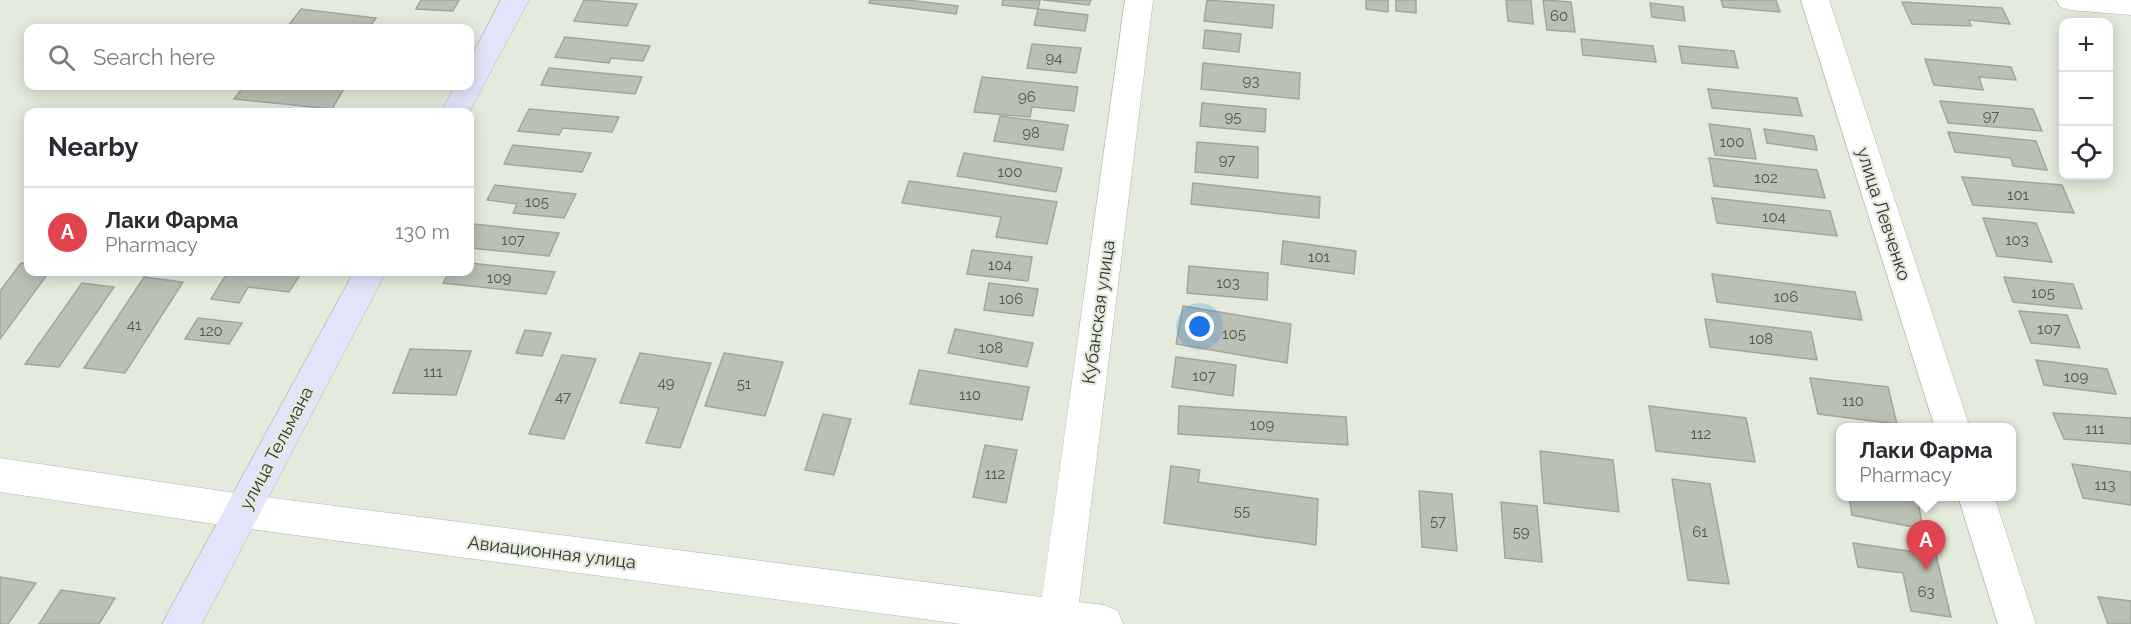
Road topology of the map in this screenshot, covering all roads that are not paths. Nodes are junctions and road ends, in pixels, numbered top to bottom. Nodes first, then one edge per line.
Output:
1 (515, 0) edge
2 (1139, 0) edge
3 (1815, 0) edge
4 (2070, 0) edge
5 (2131, 5) edge
6 (474, 76) edge
7 (466, 90) edge
8 (457, 108) edge
9 (368, 276) edge
10 (1951, 423) edge
11 (0, 475) edge
12 (1978, 501) edge
13 (242, 511) junction
14 (1057, 621) edge
15 (181, 624) edge
16 (1104, 624) edge
17 (2017, 624) edge

1 - 6 street
2 - 14 street, Кубанская улица
3 - 10 street, улица Левченко
4 - 5 street
7 - 8 street
9 - 13 street, улица Тельмана
11 - 13 street, Авиационная улица
12 - 17 street
13 - 14 street, Авиационная улица
13 - 15 street, улица Тельмана
14 - 16 street, Авиационная улица

